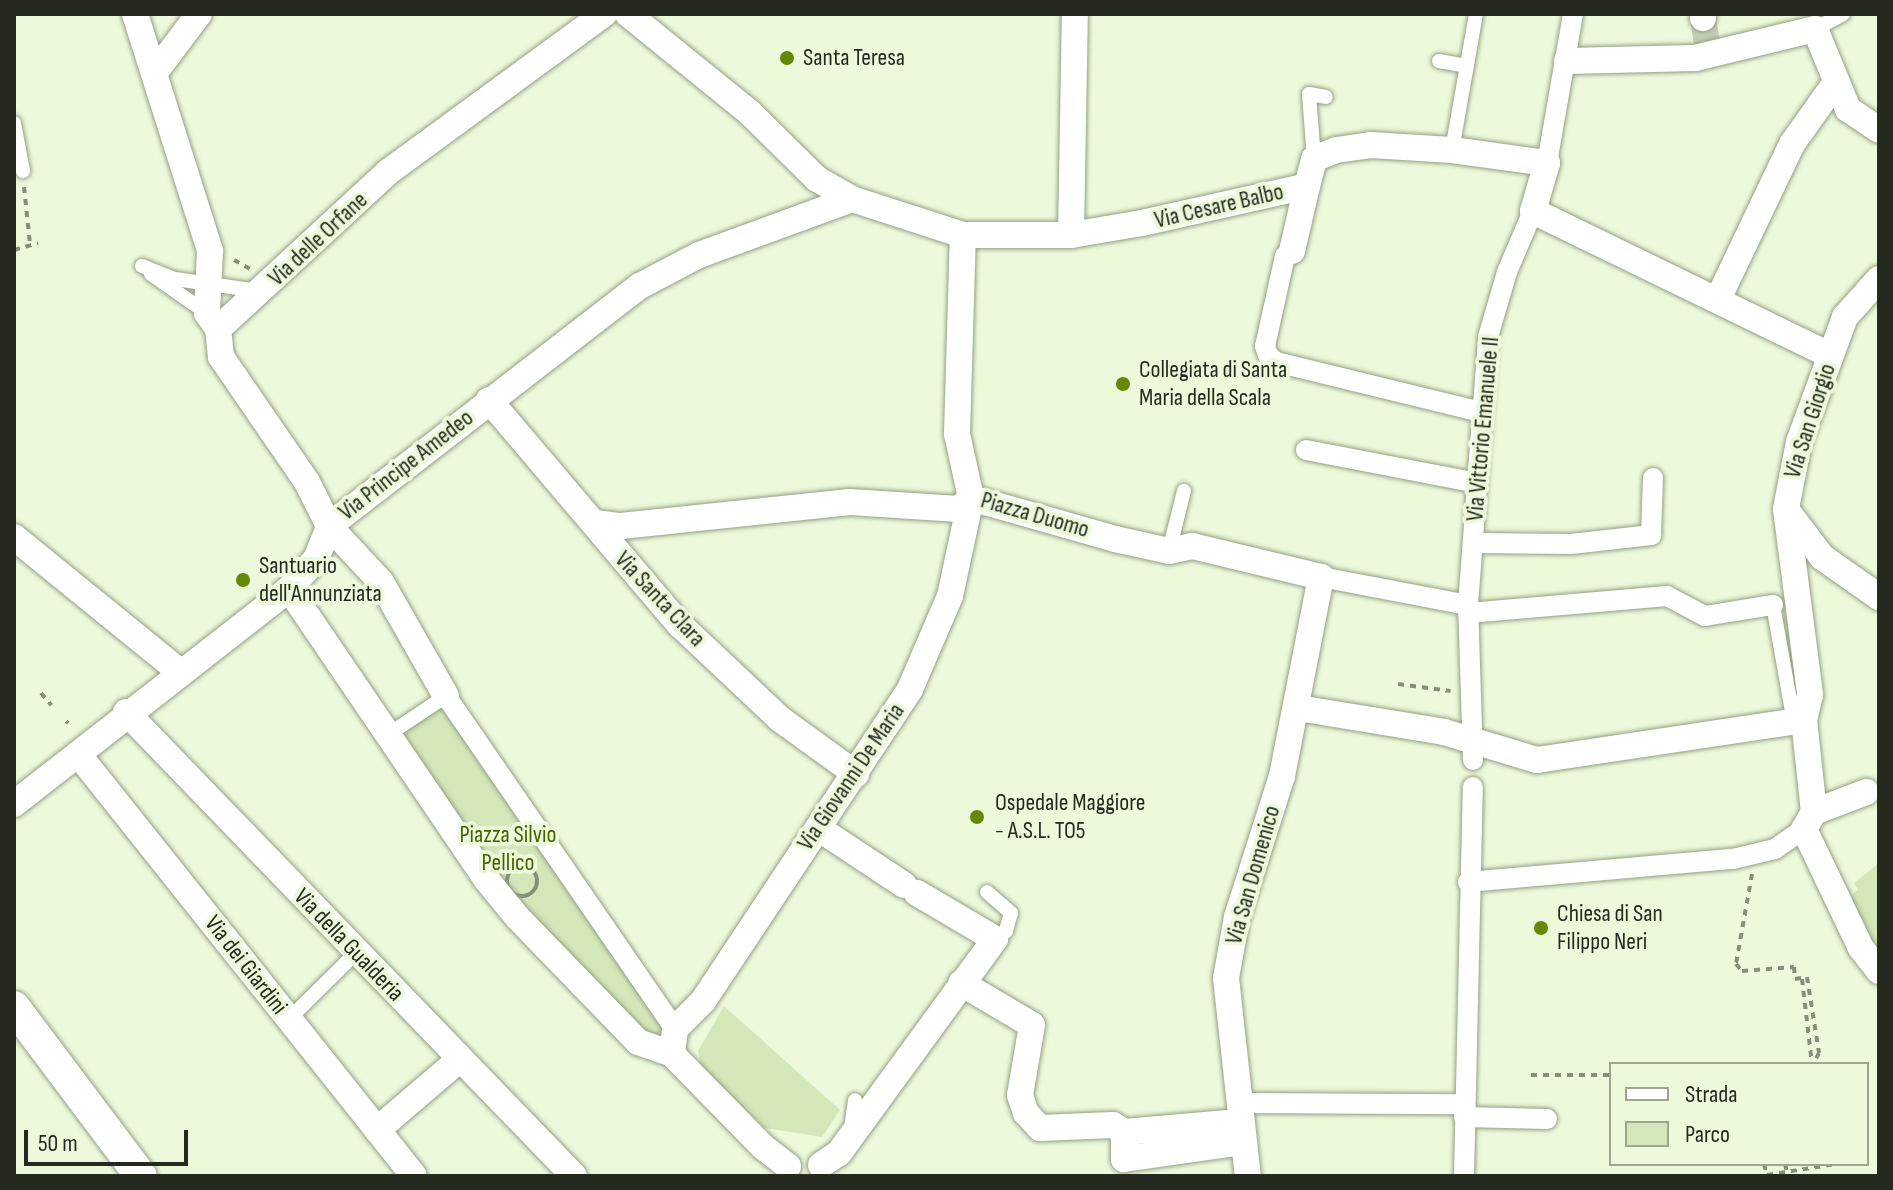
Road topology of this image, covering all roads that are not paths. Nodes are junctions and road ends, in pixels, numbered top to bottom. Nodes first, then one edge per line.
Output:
1 (135, 14) edge
2 (199, 14) edge
3 (604, 14) edge
4 (628, 14) edge
5 (1075, 14) edge
6 (1476, 14) edge
7 (1573, 14) edge
8 (1843, 14) edge
9 (1815, 29) junction
10 (1439, 61) dead end
11 (1567, 61) junction
12 (1467, 66) junction
13 (156, 71) junction
14 (1834, 85) junction
15 (1326, 97) dead end
16 (14, 123) edge
17 (1879, 130) edge
18 (1452, 150) junction
19 (1314, 159) junction
20 (1547, 163) junction
21 (23, 171) dead end
22 (1307, 186) junction
23 (852, 199) junction
24 (1533, 211) junction
25 (963, 235) junction
26 (1071, 235) junction
27 (1292, 251) joint
28 (1879, 279) edge
29 (209, 286) junction
30 (262, 291) junction
31 (1719, 297) junction
32 (213, 321) junction
33 (1831, 356) junction
34 (489, 400) junction
35 (1481, 412) junction
36 (1306, 450) dead end
37 (1653, 478) dead end
38 (1477, 483) junction
39 (1184, 491) dead end
40 (971, 498) junction
41 (1786, 509) junction
42 (595, 523) junction
43 (329, 526) junction
44 (14, 537) edge
45 (1473, 543) junction
46 (1181, 548) junction
47 (1321, 577) junction
48 (289, 589) junction
49 (1879, 597) edge
50 (1773, 605) joint
51 (1468, 609) junction
52 (180, 672) junction
53 (446, 696) junction
54 (1298, 708) junction
55 (126, 712) junction
56 (1799, 722) junction
57 (389, 734) junction
58 (1473, 750) junction
59 (78, 754) junction
60 (856, 774) junction
61 (1473, 787) dead end
62 (1866, 792) dead end
63 (14, 804) edge
64 (1809, 820) junction
65 (818, 828) junction
66 (1468, 882) junction
67 (987, 892) dead end
68 (995, 939) junction
69 (356, 953) junction
70 (1879, 971) edge
71 (961, 983) junction
72 (14, 1007) edge
73 (289, 1019) junction
74 (674, 1042) junction
75 (460, 1059) junction
76 (855, 1100) dead end
77 (1464, 1110) junction
78 (1547, 1119) dead end
79 (1240, 1123) junction
80 (1118, 1129) junction
81 (377, 1130) junction
82 (849, 1137) junction
83 (1124, 1167) edge
84 (788, 1171) edge
85 (822, 1173) edge
86 (141, 1176) edge
87 (414, 1176) edge
88 (574, 1176) edge
89 (1248, 1176) edge
90 (1464, 1176) edge

1 - 13 street
2 - 13 street
3 - 30 street, Via delle Orfane
4 - 23 street, Via Cesare Balbo
5 - 26 street
6 - 12 lane
7 - 11 street, Via Vittorio Emanuele II
8 - 9 lane
9 - 11 street
9 - 14 street
10 - 12 lane
11 - 20 street, Via Vittorio Emanuele II
12 - 18 lane
13 - 29 street
14 - 17 street
14 - 31 street
15 - 19 lane
16 - 21 lane
18 - 19 street
18 - 20 street
19 - 22 street, Via Cesare Balbo
20 - 24 street, Via Vittorio Emanuele II
22 - 26 street, Via Cesare Balbo
22 - 27 street
23 - 25 street, Via Cesare Balbo
23 - 34 street, Via Principe Amedeo
24 - 31 street
24 - 35 street, Via Vittorio Emanuele II
25 - 26 street, Via Cesare Balbo
25 - 40 street, Piazza Duomo
27 - 35 street
28 - 33 street, Via San Giorgio
29 - 30 lane
29 - 32 street
29 - 32 lane
30 - 32 street, Via delle Orfane
31 - 33 street
32 - 43 street
33 - 41 street, Via San Giorgio
34 - 42 street, Via Santa Clara
34 - 43 street, Via Principe Amedeo
35 - 38 street, Via Vittorio Emanuele II
36 - 38 street
37 - 45 street
38 - 45 street, Via Vittorio Emanuele II
39 - 46 lane
40 - 42 street
40 - 46 street, Piazza Duomo
40 - 60 street, Via Giovanni De Maria
41 - 49 street
41 - 56 street, Via San Giorgio
42 - 60 street, Via Santa Clara
43 - 48 street, Via Principe Amedeo
43 - 53 street
44 - 52 street
45 - 51 street, Via Vittorio Emanuele II
46 - 47 street, Piazza Duomo
47 - 51 street
47 - 54 street, Via San Domenico
48 - 52 street, Via Principe Amedeo
48 - 57 street
50 - 51 street
50 - 56 lane
51 - 58 street, Via Vittorio Emanuele II
52 - 55 street, Via Principe Amedeo
53 - 57 lane
53 - 74 street
54 - 58 street
54 - 79 street, Via San Domenico
55 - 59 street, Via Principe Amedeo
55 - 69 street, Via della Gualderia
56 - 58 street
56 - 64 street, Via San Giorgio
57 - 74 street
59 - 63 street, Via Principe Amedeo
59 - 73 street, Via dei Giardini
60 - 65 street, Via Giovanni De Maria
61 - 66 street
62 - 64 street
64 - 66 street
64 - 70 street, Via San Giorgio
65 - 68 street
65 - 74 street, Via Giovanni De Maria
66 - 77 street
67 - 68 lane
68 - 71 street
69 - 73 lane
69 - 75 street, Via della Gualderia
71 - 80 street
71 - 82 street
72 - 86 street
73 - 81 street, Via dei Giardini
74 - 84 street
75 - 81 street
75 - 88 street, Via della Gualderia
76 - 82 lane
77 - 78 street
77 - 79 street
77 - 90 street
79 - 80 street
79 - 83 street
79 - 89 street, Via San Domenico
80 - 83 street
81 - 87 street, Via dei Giardini
82 - 85 street
84 - 85 street

